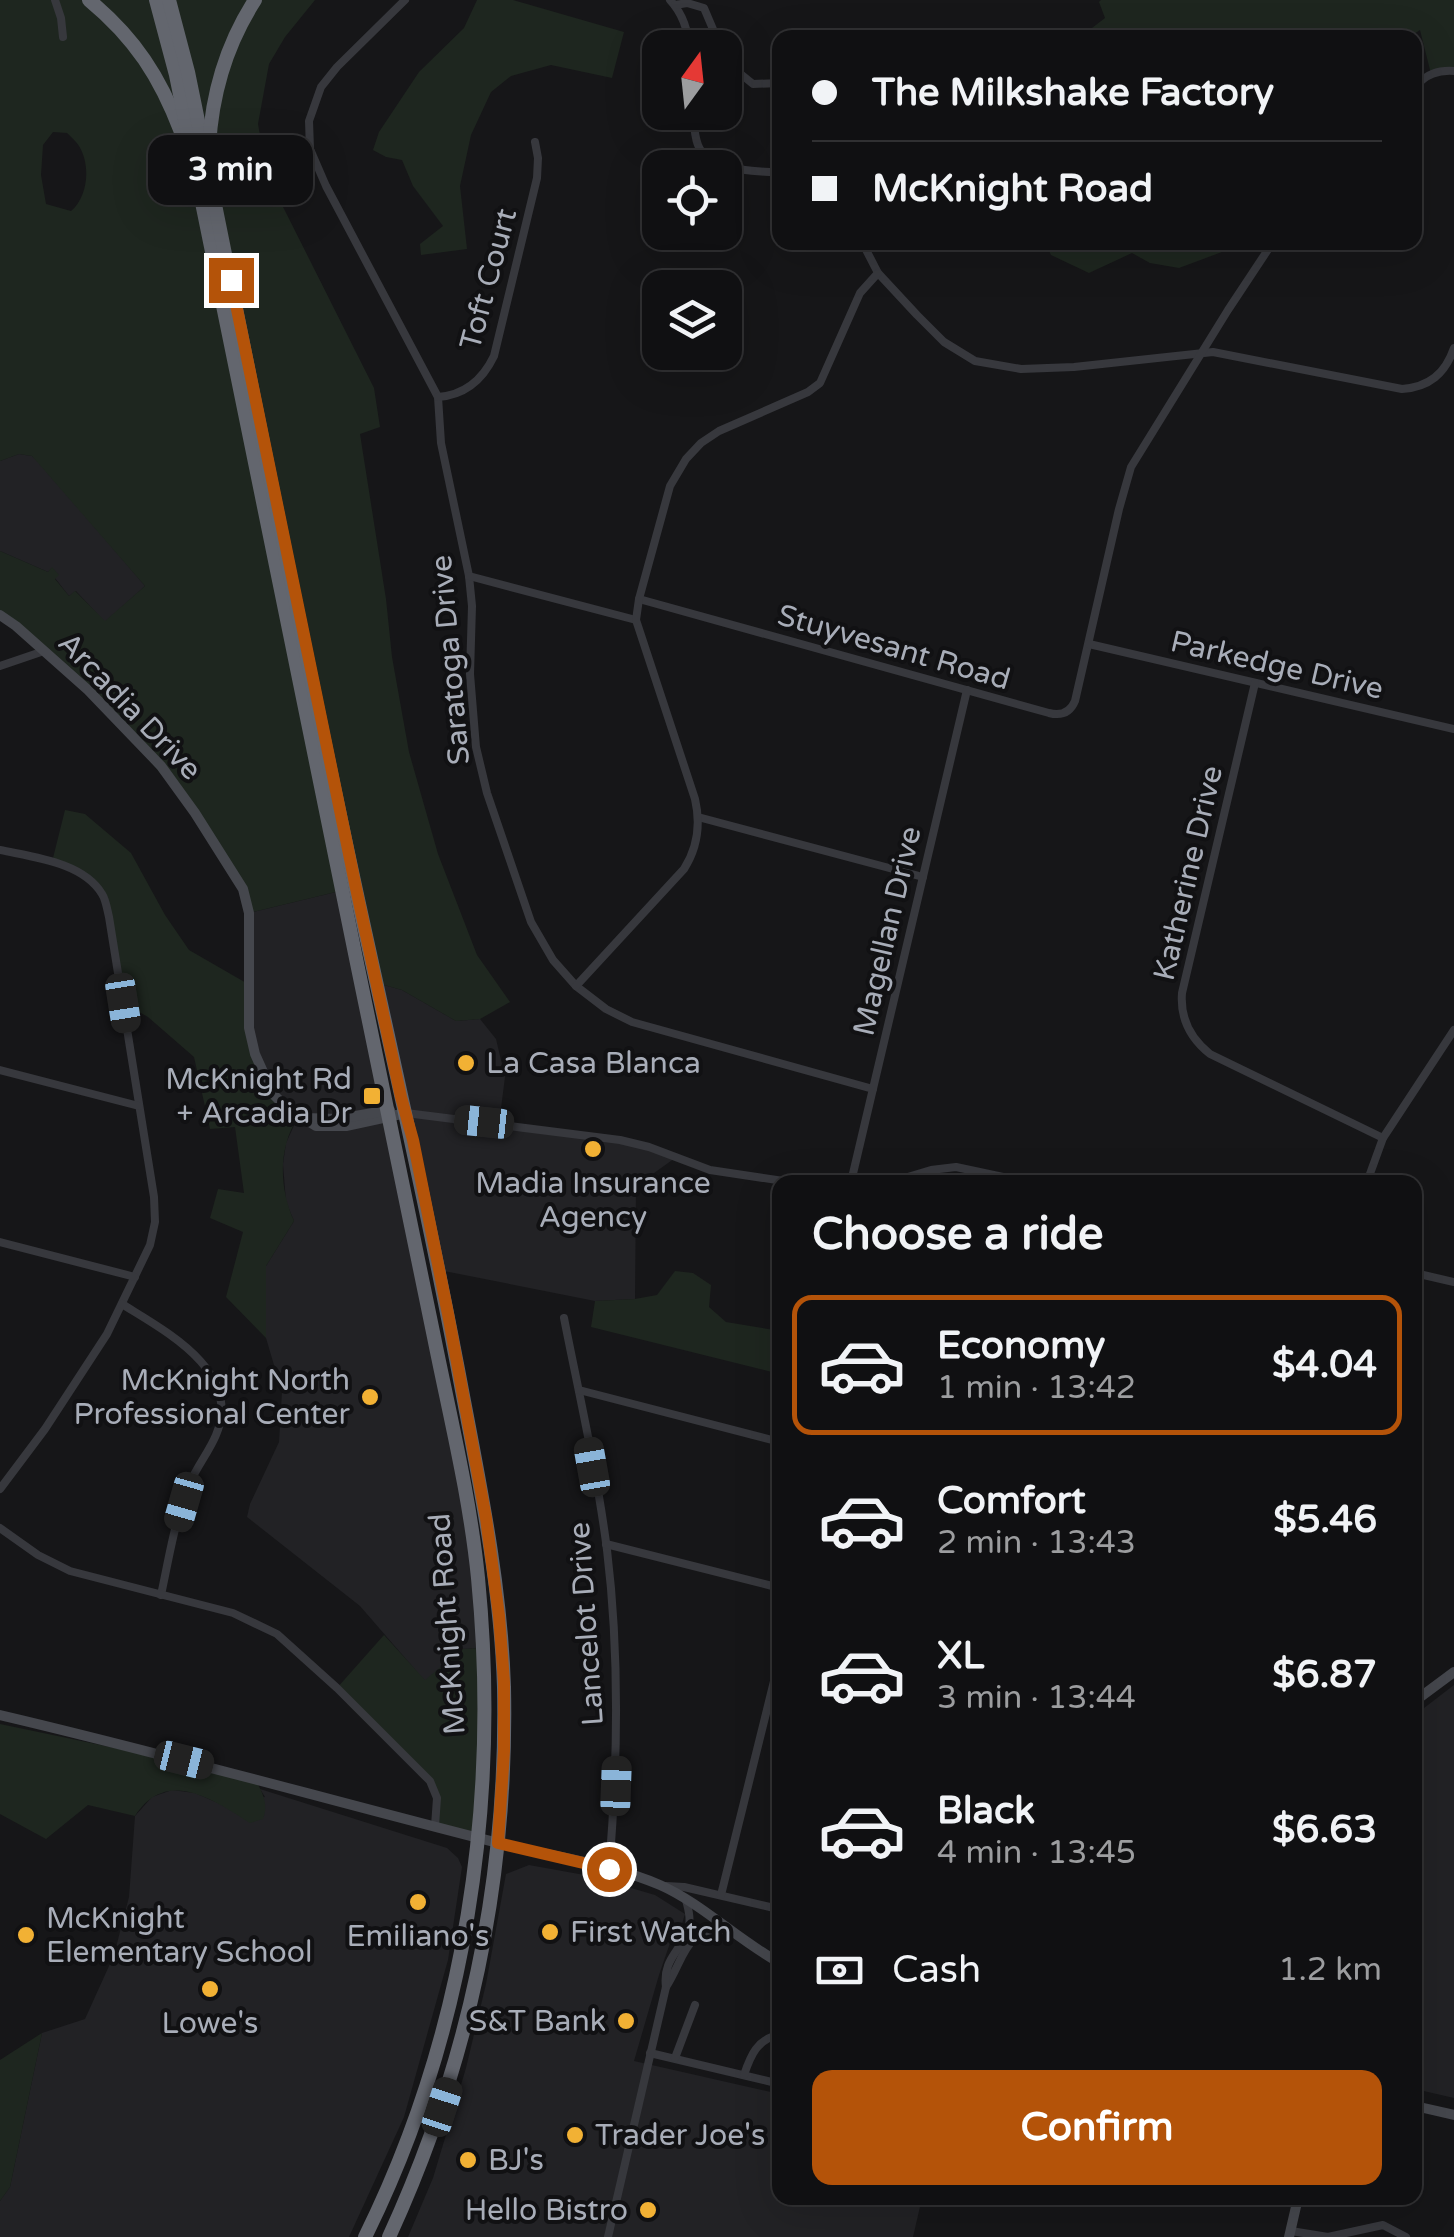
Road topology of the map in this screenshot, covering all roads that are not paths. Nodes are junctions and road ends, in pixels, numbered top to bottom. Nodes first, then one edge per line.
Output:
1 (56, 0) edge
2 (88, 0) edge
3 (156, 0) edge
4 (169, 0) edge
5 (255, 0) edge
6 (405, 0) edge
7 (672, 2) edge
8 (687, 30) edge
9 (713, 30) edge
10 (62, 37) dead end
11 (1454, 71) edge
12 (742, 75) edge
13 (1422, 81) edge
14 (772, 83) edge
15 (695, 130) edge
16 (535, 142) dead end
17 (202, 168) junction
18 (772, 171) edge
19 (866, 250) edge
20 (1269, 250) edge
21 (878, 273) junction
22 (1454, 348) edge
23 (1202, 352) junction
24 (438, 397) junction
25 (469, 576) junction
26 (639, 599) junction
27 (0, 615) edge
28 (636, 620) junction
29 (1089, 644) junction
30 (44, 651) junction
31 (0, 666) edge
32 (1255, 683) junction
33 (967, 690) junction
34 (1454, 729) edge
35 (698, 817) junction
36 (0, 850) edge
37 (923, 877) junction
38 (576, 986) junction
39 (1454, 1030) edge
40 (0, 1070) edge
41 (873, 1089) junction
42 (140, 1106) junction
43 (388, 1113) junction
44 (406, 1113) junction
45 (1383, 1138) junction
46 (853, 1175) edge
47 (916, 1175) edge
48 (996, 1175) edge
49 (1370, 1175) edge
50 (772, 1179) edge
51 (0, 1242) edge
52 (1422, 1275) edge
53 (134, 1277) junction
54 (1454, 1282) edge
55 (122, 1304) junction
56 (564, 1318) dead end
57 (578, 1390) junction
58 (772, 1440) edge
59 (0, 1489) edge
60 (0, 1528) edge
61 (606, 1544) junction
62 (772, 1586) edge
63 (161, 1595) junction
64 (1454, 1672) edge
65 (772, 1689) edge
66 (1422, 1696) edge
67 (0, 1715) edge
68 (435, 1826) junction
69 (478, 1837) junction
70 (498, 1843) junction
71 (609, 1869) junction
72 (662, 1886) junction
73 (721, 1895) junction
74 (686, 1899) junction
75 (772, 1908) edge
76 (729, 1931) junction
77 (772, 1958) edge
78 (666, 1987) junction
79 (695, 2005) dead end
80 (772, 2036) edge
81 (650, 2052) junction
82 (674, 2058) junction
83 (744, 2076) junction
84 (772, 2082) edge
85 (1422, 2108) edge
86 (1454, 2115) edge
87 (1296, 2205) edge
88 (1290, 2234) edge
89 (366, 2237) edge
90 (389, 2237) edge
91 (608, 2237) edge
92 (1406, 2237) edge

1 - 10 street
2 - 17 highway
3 - 17 highway, McKnight Road
4 - 17 highway, McKnight Road
5 - 17 highway
6 - 24 street, Saratoga Drive
7 - 8 street
7 - 9 street
11 - 13 street
12 - 14 street
15 - 18 street
16 - 24 street, Toft Court
17 - 43 highway, McKnight Road
17 - 44 highway, McKnight Road
19 - 21 street
20 - 23 street
21 - 23 street
21 - 26 street
22 - 23 street
23 - 29 street
24 - 25 street, Saratoga Drive
25 - 28 street
25 - 38 street, Saratoga Drive
26 - 28 street
26 - 33 street, Stuyvesant Road
27 - 30 main road, Arcadia Drive
28 - 35 street
29 - 32 street, Parkedge Drive
29 - 33 street, Stuyvesant Road
30 - 31 street
30 - 43 main road, Arcadia Drive
32 - 34 street, Parkedge Drive
32 - 45 street, Katherine Drive
33 - 37 street, Magellan Drive
35 - 37 street
35 - 38 street
36 - 42 street
37 - 41 street, Magellan Drive
38 - 41 street, Saratoga Drive
39 - 45 street
40 - 42 street
41 - 46 street, Magellan Drive
42 - 53 street
43 - 44 main road, Arcadia Drive
43 - 69 highway, McKnight Road
44 - 50 street
44 - 70 highway, McKnight Road
45 - 49 street
47 - 48 street
51 - 53 street
52 - 54 street
53 - 55 street
55 - 59 street
55 - 63 street
56 - 57 street, Lancelot Drive
57 - 58 street
57 - 61 street, Lancelot Drive
60 - 63 street
61 - 62 street
61 - 71 street, Lancelot Drive
63 - 68 street
64 - 66 main road
65 - 73 street
67 - 68 main road
68 - 69 main road
69 - 70 main road
69 - 89 highway, McKnight Road
70 - 71 main road
70 - 90 highway, McKnight Road
71 - 72 main road
72 - 73 street
72 - 74 main road
73 - 75 street
74 - 76 main road
74 - 78 street
76 - 77 main road
76 - 78 street
78 - 81 street
79 - 82 street
80 - 83 street
81 - 82 street
81 - 91 street
82 - 83 street
83 - 84 street
85 - 86 main road
87 - 88 main road
88 - 92 street

